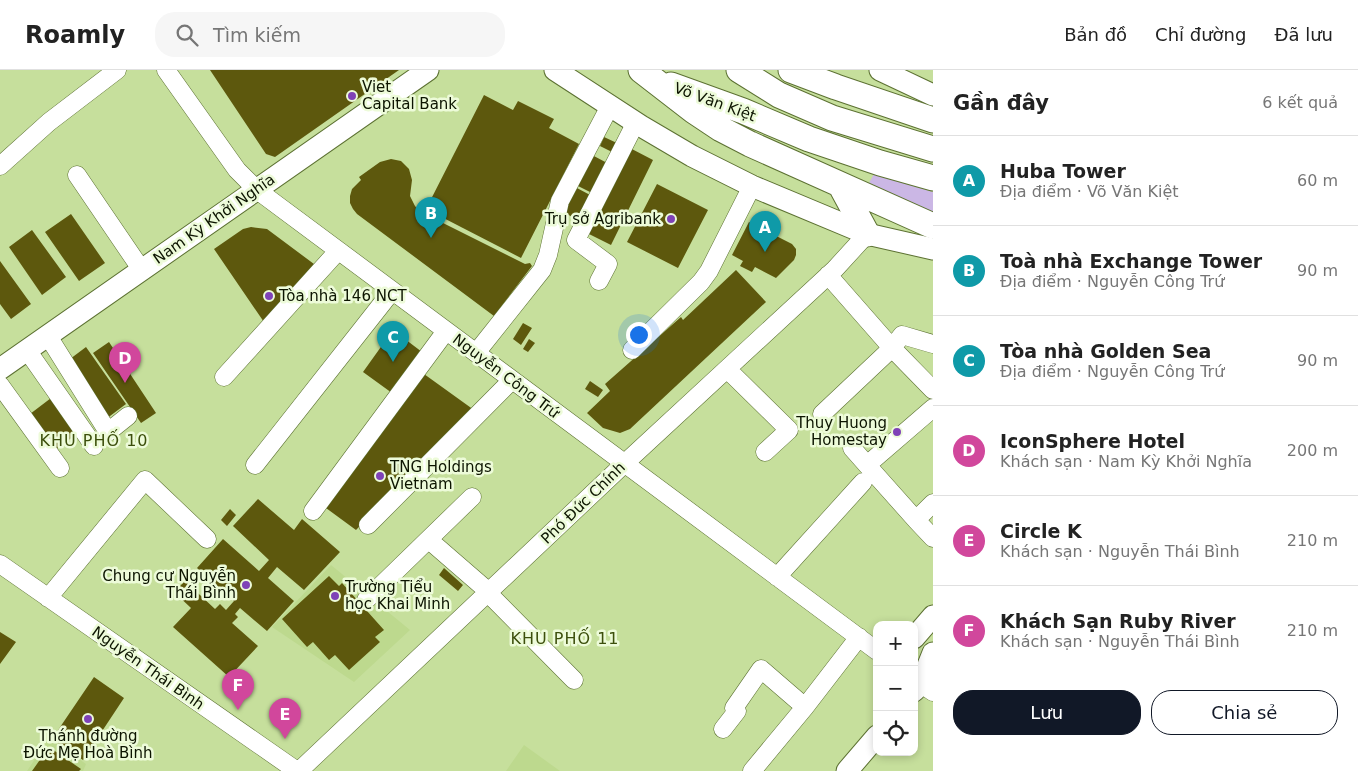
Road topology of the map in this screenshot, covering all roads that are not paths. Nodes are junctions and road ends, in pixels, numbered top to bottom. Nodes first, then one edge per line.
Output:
1 (116, 70) edge
2 (166, 70) edge
3 (428, 70) edge
4 (555, 70) edge
5 (791, 70) edge
6 (817, 70) edge
7 (880, 70) edge
8 (744, 72) edge
9 (648, 75) edge
10 (933, 95) edge
11 (610, 106) junction
12 (933, 110) edge
13 (933, 120) edge
14 (636, 122) junction
15 (933, 136) edge
16 (933, 149) edge
17 (0, 166) edge
18 (77, 174) dead end
19 (933, 178) edge
20 (752, 186) junction
21 (841, 186) junction
22 (257, 190) junction
23 (933, 226) edge
24 (867, 234) junction
25 (933, 249) edge
26 (338, 251) junction
27 (141, 269) junction
28 (828, 275) junction
29 (599, 281) dead end
30 (392, 291) junction
31 (446, 331) junction
32 (48, 336) junction
33 (933, 344) edge
34 (892, 348) junction
35 (27, 350) junction
36 (632, 350) dead end
37 (476, 353) junction
38 (0, 369) edge
39 (727, 369) junction
40 (224, 377) dead end
41 (512, 380) junction
42 (0, 386) edge
43 (933, 390) edge
44 (933, 408) edge
45 (822, 414) dead end
46 (128, 416) dead end
47 (94, 446) dead end
48 (852, 448) dead end
49 (765, 452) dead end
50 (624, 464) junction
51 (255, 465) dead end
52 (867, 465) junction
53 (60, 468) dead end
54 (863, 482) dead end
55 (472, 497) dead end
56 (933, 503) edge
57 (313, 512) dead end
58 (916, 520) junction
59 (368, 525) dead end
60 (933, 538) edge
61 (207, 539) dead end
62 (429, 540) junction
63 (0, 564) edge
64 (778, 577) junction
65 (489, 593) junction
66 (48, 598) junction
67 (366, 600) dead end
68 (933, 616) edge
69 (918, 633) edge
70 (858, 637) junction
71 (873, 648) edge
72 (933, 653) edge
73 (574, 680) dead end
74 (923, 684) edge
75 (805, 706) junction
76 (723, 729) dead end
77 (873, 741) edge
78 (298, 771) edge
79 (752, 771) edge
80 (847, 771) edge

1 - 17 street
2 - 22 street, Nguyễn Công Trứ
3 - 22 main road, Nam Kỳ Khởi Nghĩa
4 - 11 main road
5 - 13 highway
6 - 12 highway
7 - 10 main road
8 - 15 highway, Võ Văn Kiệt
8 - 16 highway, Võ Văn Kiệt
9 - 19 highway, Võ Văn Kiệt
9 - 21 highway, Võ Văn Kiệt
11 - 14 main road
11 - 37 street
14 - 20 main road
14 - 29 street
18 - 27 street
20 - 24 main road
20 - 36 street
21 - 23 highway, Võ Văn Kiệt
21 - 24 highway
22 - 26 street, Nguyễn Công Trứ
22 - 27 main road, Nam Kỳ Khởi Nghĩa
24 - 25 main road
24 - 28 street, Phó Đức Chính
26 - 30 street, Nguyễn Công Trứ
26 - 40 street
27 - 32 main road, Nam Kỳ Khởi Nghĩa
28 - 34 street
28 - 39 street, Phó Đức Chính
30 - 31 street, Nguyễn Công Trứ
30 - 51 street
31 - 37 street, Nguyễn Công Trứ
31 - 57 street
32 - 35 main road, Nam Kỳ Khởi Nghĩa
32 - 46 street
33 - 34 street
34 - 43 street
34 - 45 street
35 - 38 main road, Nam Kỳ Khởi Nghĩa
35 - 47 street
37 - 41 street, Nguyễn Công Trứ
39 - 49 street
39 - 50 street, Phó Đức Chính
41 - 50 street, Nguyễn Công Trứ
41 - 59 street
42 - 53 street
44 - 52 street
48 - 52 street
50 - 64 street, Nguyễn Công Trứ
50 - 65 street, Phó Đức Chính
52 - 58 street
54 - 64 street
55 - 62 street
56 - 58 street
58 - 60 street
61 - 66 street
62 - 65 street
62 - 67 street
63 - 66 street, Nguyễn Thái Bình
64 - 70 street, Nguyễn Công Trứ
65 - 73 street
65 - 78 street, Phó Đức Chính
66 - 78 street, Nguyễn Thái Bình
68 - 69 main road
70 - 71 street, Nguyễn Công Trứ
70 - 75 street
72 - 74 main road
75 - 76 street
75 - 79 street
77 - 80 main road

